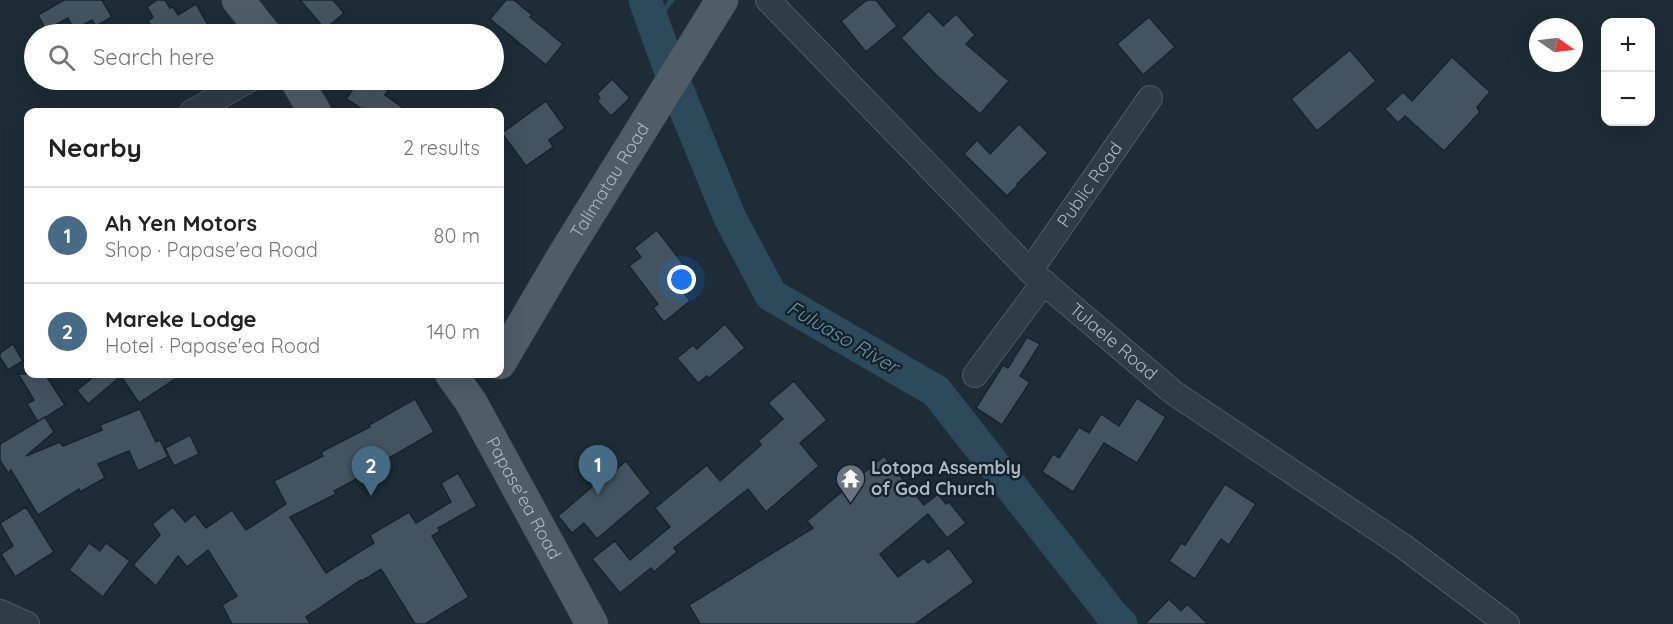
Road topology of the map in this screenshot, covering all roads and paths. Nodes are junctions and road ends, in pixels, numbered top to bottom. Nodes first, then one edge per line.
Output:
1 (238, 0) edge
2 (722, 0) edge
3 (768, 0) edge
4 (257, 24) edge
5 (231, 90) edge
6 (302, 90) edge
7 (1150, 98) dead end
8 (199, 108) edge
9 (313, 108) edge
10 (1037, 277) junction
11 (504, 356) edge
12 (975, 375) dead end
13 (455, 378) edge
14 (491, 378) edge
15 (474, 406) junction
16 (0, 612) edge
17 (27, 624) edge
18 (592, 624) edge
19 (1507, 624) edge

1 - 4 main road
2 - 11 main road, Talimatau Road
3 - 10 street, Tulaele Road
5 - 8 street
6 - 9 main road
7 - 10 street, Public Road
10 - 12 street, Public Road
10 - 19 street, Tulaele Road
13 - 15 main road, Papase'ea Road
14 - 15 main road
15 - 18 main road, Papase'ea Road
16 - 17 street

